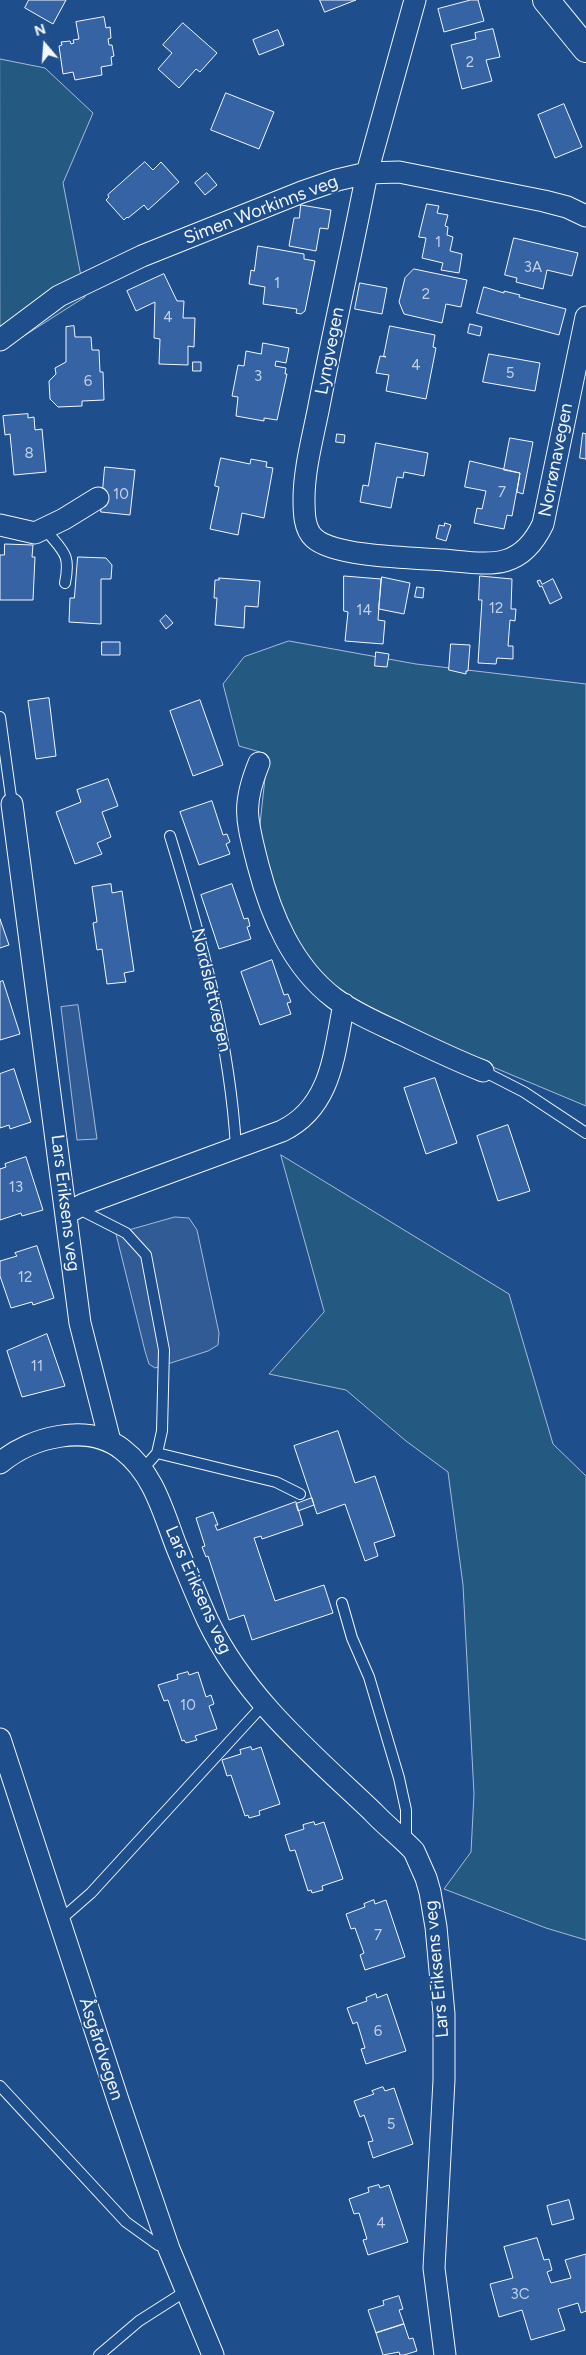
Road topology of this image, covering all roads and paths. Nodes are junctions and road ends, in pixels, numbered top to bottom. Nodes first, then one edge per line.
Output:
1 (415, 0) edge
2 (546, 0) edge
3 (586, 49) edge
4 (367, 173) junction
5 (586, 216) edge
6 (586, 317) edge
7 (0, 340) edge
8 (98, 498) dead end
9 (0, 525) edge
10 (45, 529) junction
11 (308, 530) joint
12 (65, 583) dead end
13 (0, 717) edge
14 (259, 763) dead end
15 (12, 804) joint
16 (170, 836) dead end
17 (344, 1004) junction
18 (484, 1071) joint
19 (586, 1133) edge
20 (236, 1148) junction
21 (71, 1210) junction
22 (110, 1441) junction
23 (157, 1453) junction
24 (0, 1463) edge
25 (143, 1469) junction
26 (300, 1494) dead end
27 (342, 1603) dead end
28 (264, 1704) junction
29 (0, 1739) edge
30 (406, 1842) junction
31 (59, 1921) junction
32 (0, 2086) edge
33 (169, 2249) junction
34 (186, 2291) junction
35 (99, 2355) edge
36 (213, 2355) edge
37 (445, 2355) edge

1 - 4 street
2 - 3 street
4 - 5 street
4 - 7 street, Simen Workinns veg
4 - 11 street, Lyngvegen
6 - 11 street, Norrønavegen
8 - 10 street
9 - 10 street
10 - 12 lane
13 - 15 lane
14 - 17 street
15 - 21 street, Lars Eriksens veg
16 - 20 lane, Nordslettvegen
17 - 18 street
17 - 20 street
18 - 19 lane
20 - 21 street
21 - 22 street, Lars Eriksens veg
21 - 23 lane
22 - 24 street
22 - 25 street, Lars Eriksens veg
23 - 25 lane
23 - 26 lane
25 - 28 street, Lars Eriksens veg
27 - 30 lane
28 - 30 street, Lars Eriksens veg
28 - 31 lane
29 - 31 street, Åsgårdvegen
30 - 37 street, Lars Eriksens veg
31 - 33 street, Åsgårdvegen
32 - 33 lane
33 - 34 street, Åsgårdvegen
34 - 35 lane
34 - 36 street, Åsgårdvegen

